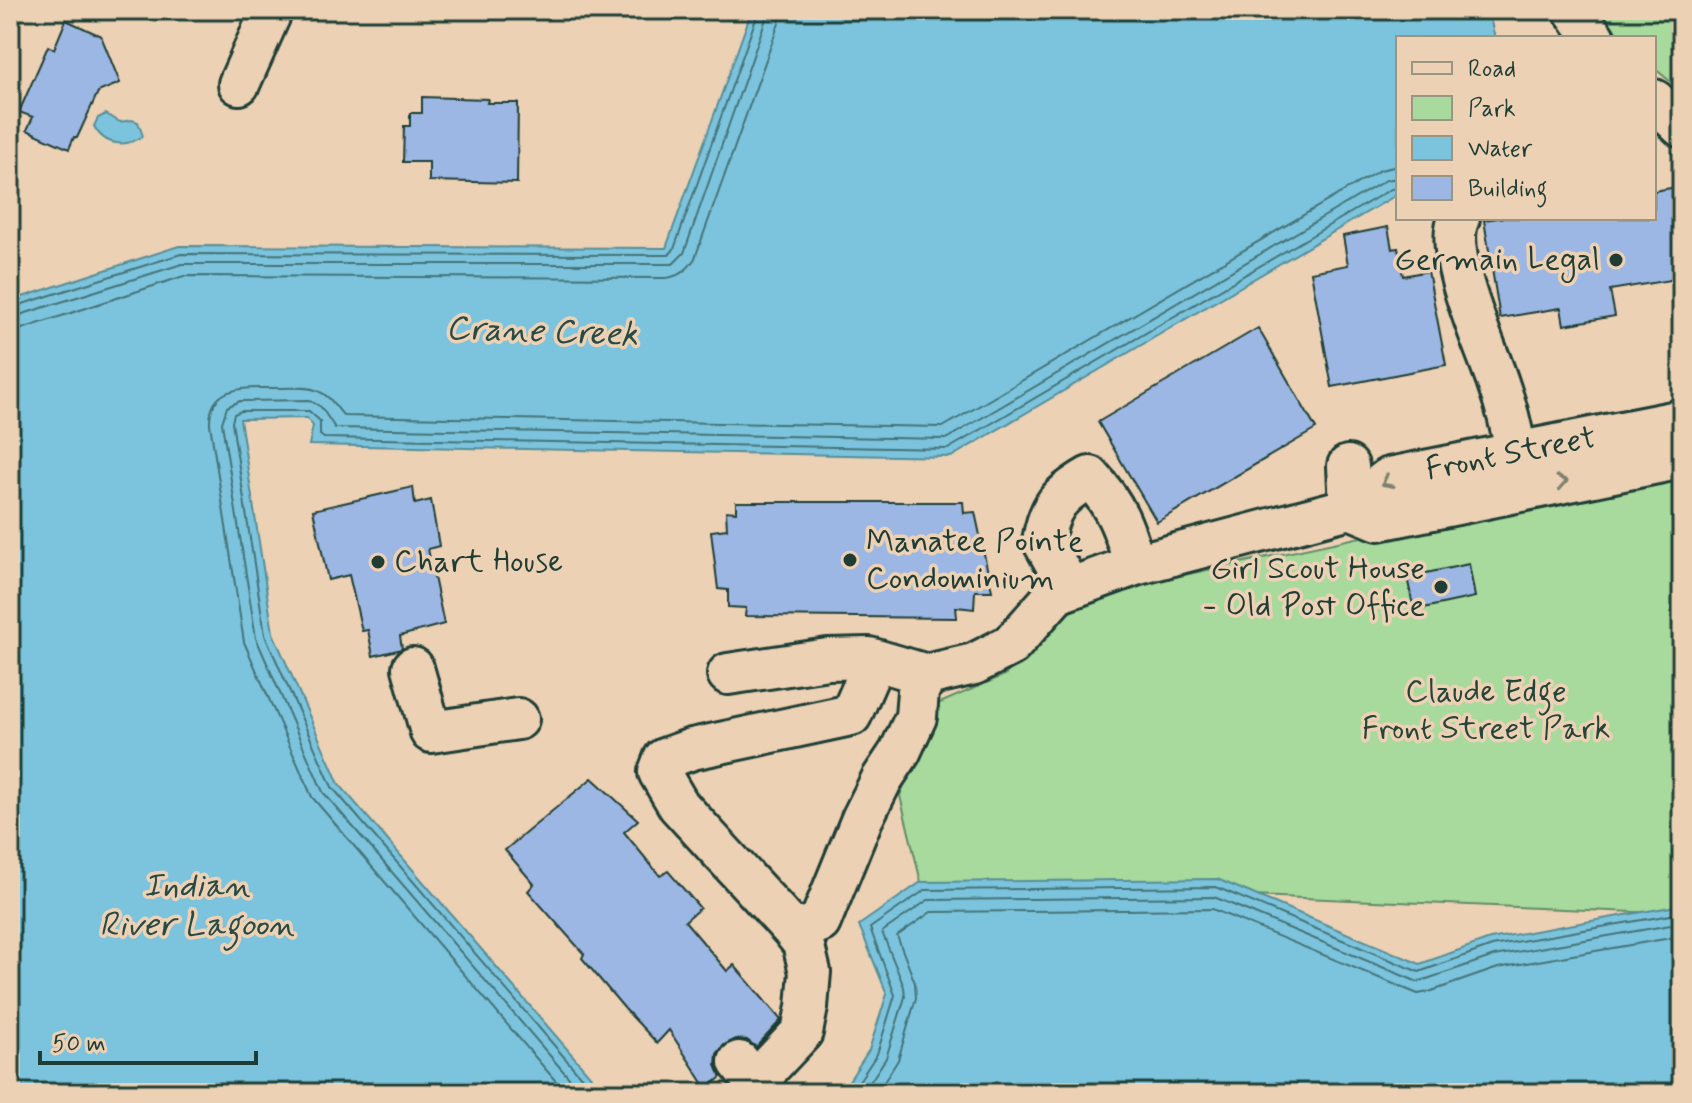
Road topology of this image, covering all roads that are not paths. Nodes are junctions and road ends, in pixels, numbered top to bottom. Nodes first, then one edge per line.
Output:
1 (272, 10) edge
2 (1574, 10) edge
3 (1593, 36) edge
4 (239, 84) dead end
5 (1458, 220) edge
6 (1682, 420) edge
7 (1682, 458) edge
8 (1348, 466) dead end
9 (1515, 466) junction
10 (1350, 508) junction
11 (1135, 565) junction
12 (1069, 587) junction
13 (875, 660) junction
14 (413, 668) dead end
15 (728, 674) dead end
16 (922, 683) junction
17 (518, 719) dead end
18 (806, 925) junction
19 (755, 1083) edge

1 - 4 street
2 - 3 street
5 - 9 street
6 - 9 street, Front Street
9 -> 7 street, Front Street
8 - 10 street
9 - 10 street, Front Street
10 - 11 street, Front Street
11 - 12 street, Front Street
11 - 12 street
12 - 16 street, Front Street
13 - 15 street, Front Street
13 - 16 street, Front Street
13 - 18 street
14 - 17 street
16 - 18 street
18 - 19 street

